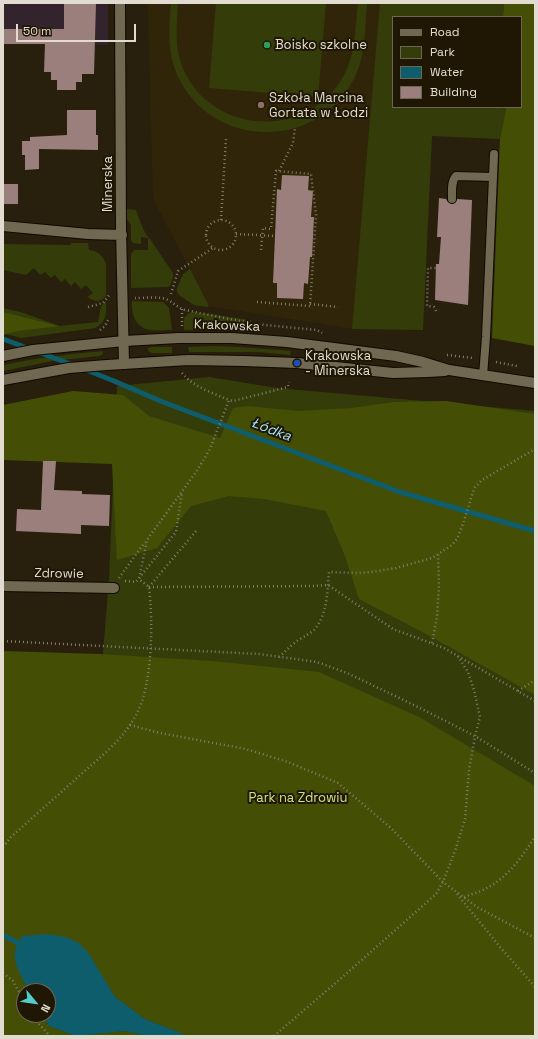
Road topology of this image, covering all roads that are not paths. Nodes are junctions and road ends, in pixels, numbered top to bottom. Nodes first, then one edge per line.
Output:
1 (120, 3) edge
2 (494, 154) dead end
3 (493, 177) junction
4 (452, 199) dead end
5 (3, 226) edge
6 (122, 235) junction
7 (124, 341) junction
8 (4, 355) edge
9 (124, 364) junction
10 (448, 370) junction
11 (483, 376) junction
12 (3, 380) edge
13 (535, 383) edge
14 (3, 586) edge
15 (114, 588) dead end

1 - 6 main road, Minerska
2 - 3 lane
3 - 4 lane
3 - 11 lane
5 - 6 main road
6 - 7 main road, Minerska
7 - 8 main road, Krakowska
7 - 9 main road, Minerska
7 - 10 main road, Krakowska
9 - 10 main road, Krakowska
9 - 12 main road, Krakowska
10 - 11 main road, Krakowska
11 - 13 main road, Krakowska
14 - 15 main road, Zdrowie

